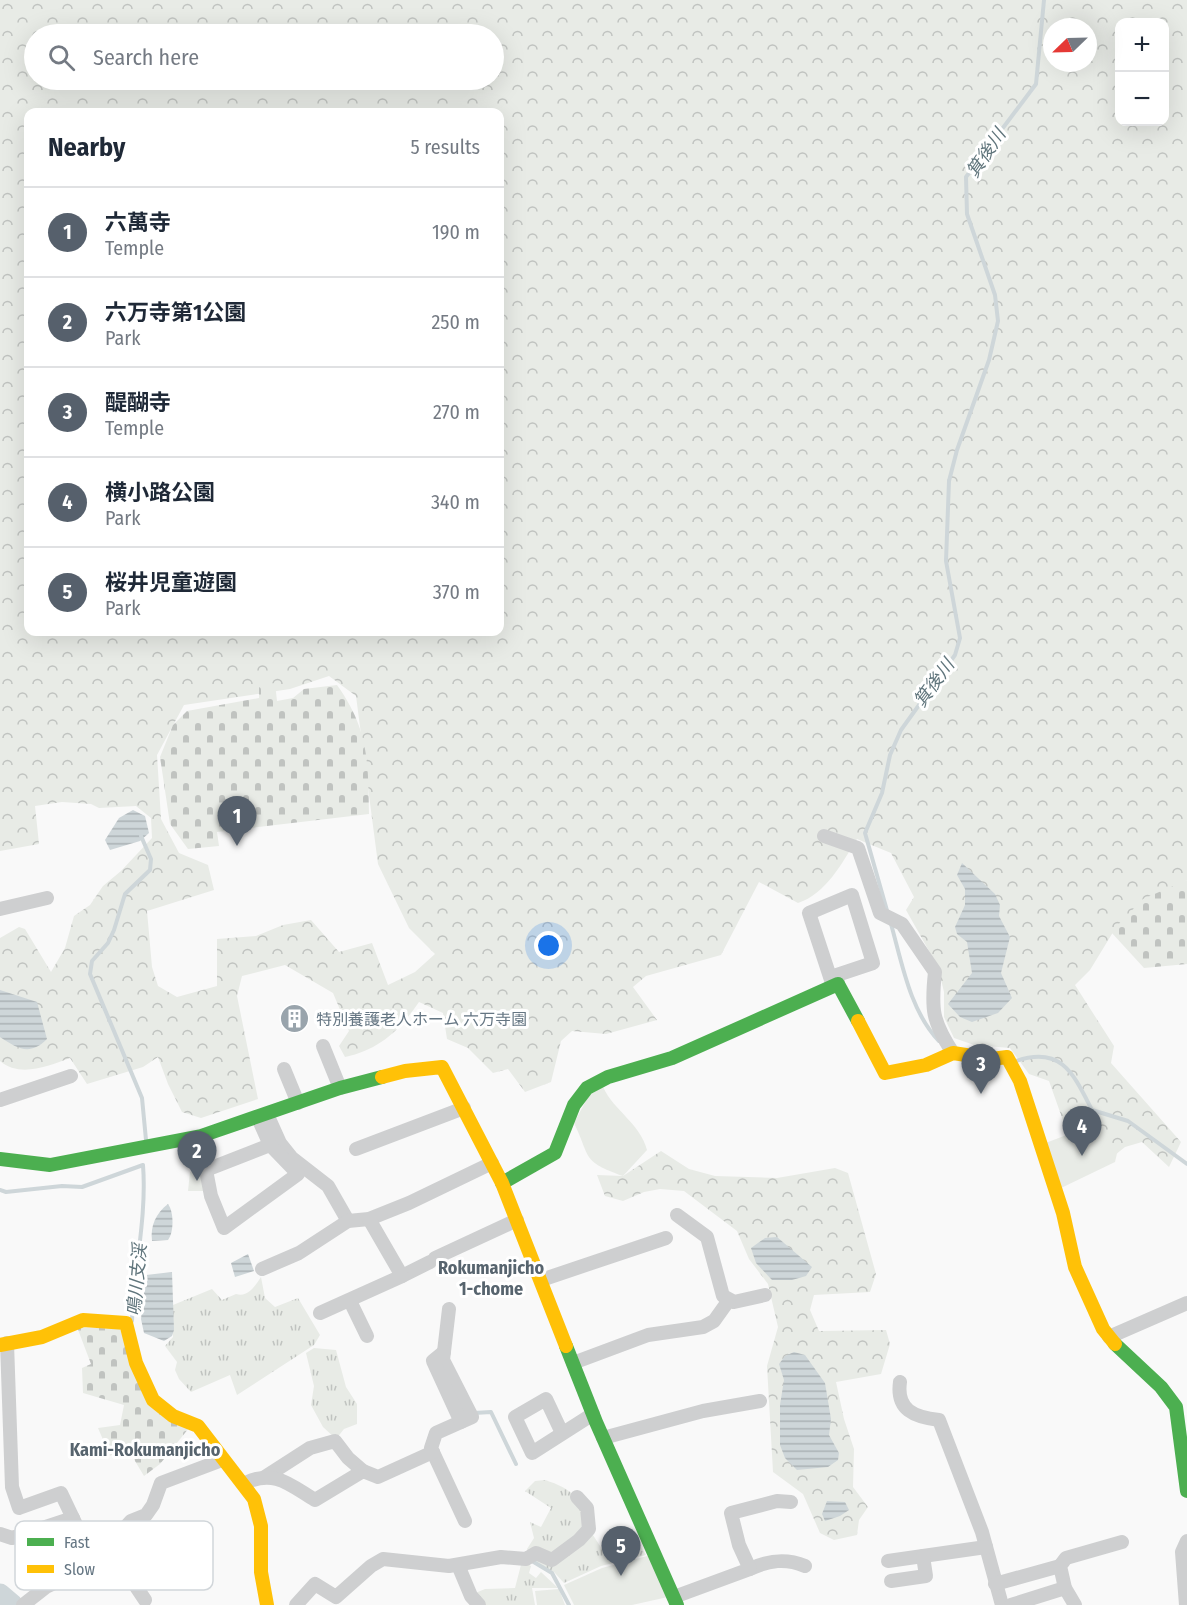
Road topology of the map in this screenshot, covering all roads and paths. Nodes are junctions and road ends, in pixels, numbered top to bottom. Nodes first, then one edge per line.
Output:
1 (824, 836) dead end
2 (47, 898) dead end
3 (0, 909) edge
4 (836, 985) junction
5 (323, 1046) dead end
6 (949, 1055) junction
7 (284, 1069) dead end
8 (71, 1076) dead end
9 (340, 1088) junction
10 (0, 1100) edge
11 (298, 1103) junction
12 (464, 1107) junction
13 (263, 1116) junction
14 (270, 1145) junction
15 (356, 1149) dead end
16 (0, 1160) edge
17 (492, 1163) junction
18 (502, 1183) junction
19 (677, 1215) dead end
20 (369, 1219) junction
21 (517, 1220) junction
22 (348, 1221) junction
23 (666, 1238) dead end
24 (262, 1269) dead end
25 (402, 1276) junction
26 (541, 1280) junction
27 (765, 1295) dead end
28 (729, 1300) junction
29 (350, 1301) junction
30 (1187, 1303) edge
31 (448, 1309) dead end
32 (320, 1313) dead end
33 (367, 1336) dead end
34 (1110, 1336) junction
35 (4, 1344) edge
36 (573, 1363) junction
37 (900, 1382) dead end
38 (760, 1401) dead end
39 (593, 1414) junction
40 (562, 1433) dead end
41 (603, 1438) junction
42 (6, 1439) edge
43 (433, 1452) junction
44 (222, 1460) junction
45 (363, 1471) junction
46 (252, 1485) junction
47 (1187, 1491) edge
48 (577, 1497) dead end
49 (791, 1503) dead end
50 (73, 1518) junction
51 (64, 1521) edge
52 (74, 1521) edge
53 (130, 1521) edge
54 (465, 1521) dead end
55 (0, 1534) edge
56 (15, 1537) edge
57 (1187, 1541) edge
58 (1122, 1542) dead end
59 (986, 1547) junction
60 (923, 1556) junction
61 (888, 1561) dead end
62 (458, 1565) junction
63 (805, 1566) dead end
64 (1060, 1566) junction
65 (750, 1569) junction
66 (891, 1581) dead end
67 (995, 1584) junction
68 (1065, 1588) junction
69 (42, 1590) edge
70 (675, 1601) edge
71 (24, 1604) edge
72 (267, 1605) edge
73 (296, 1605) edge
74 (479, 1605) edge
75 (1002, 1605) edge
76 (1011, 1605) edge
77 (1075, 1605) edge
78 (1186, 1605) edge

1 - 6 street
2 - 3 street
4 - 4 street
4 - 6 street
4 - 18 street
5 - 9 street
6 - 34 street
7 - 11 street
8 - 10 street
9 - 11 street
9 - 12 street
11 - 13 street
12 - 15 street
12 - 17 street
13 - 14 street
13 - 16 street
13 - 22 street
14 - 14 street
17 - 18 street
17 - 20 street
18 - 21 street
19 - 28 street
20 - 22 street
20 - 25 street
21 - 25 street
21 - 26 street
22 - 24 street
23 - 26 street
25 - 29 street
26 - 36 street
27 - 28 street
28 - 36 street
29 - 32 street
29 - 33 street
30 - 34 street
31 - 43 street
34 - 47 street
35 - 42 street
35 - 44 street
36 - 39 street
37 - 59 street
38 - 41 street
39 - 40 street
39 - 41 street
41 - 70 street
42 - 50 street
43 - 45 street
43 - 54 street
44 - 46 street
44 - 53 street
45 - 46 street
45 - 46 street
46 - 72 street
48 - 62 street
49 - 65 street
50 - 51 street
50 - 52 street
55 - 56 street
57 - 78 street
58 - 64 street
59 - 60 street
59 - 67 street
60 - 61 street
60 - 66 street
62 - 73 street
62 - 74 street
63 - 65 street
64 - 67 street
64 - 68 street
65 - 70 street
67 - 75 street
68 - 76 street
68 - 77 street
69 - 71 street

